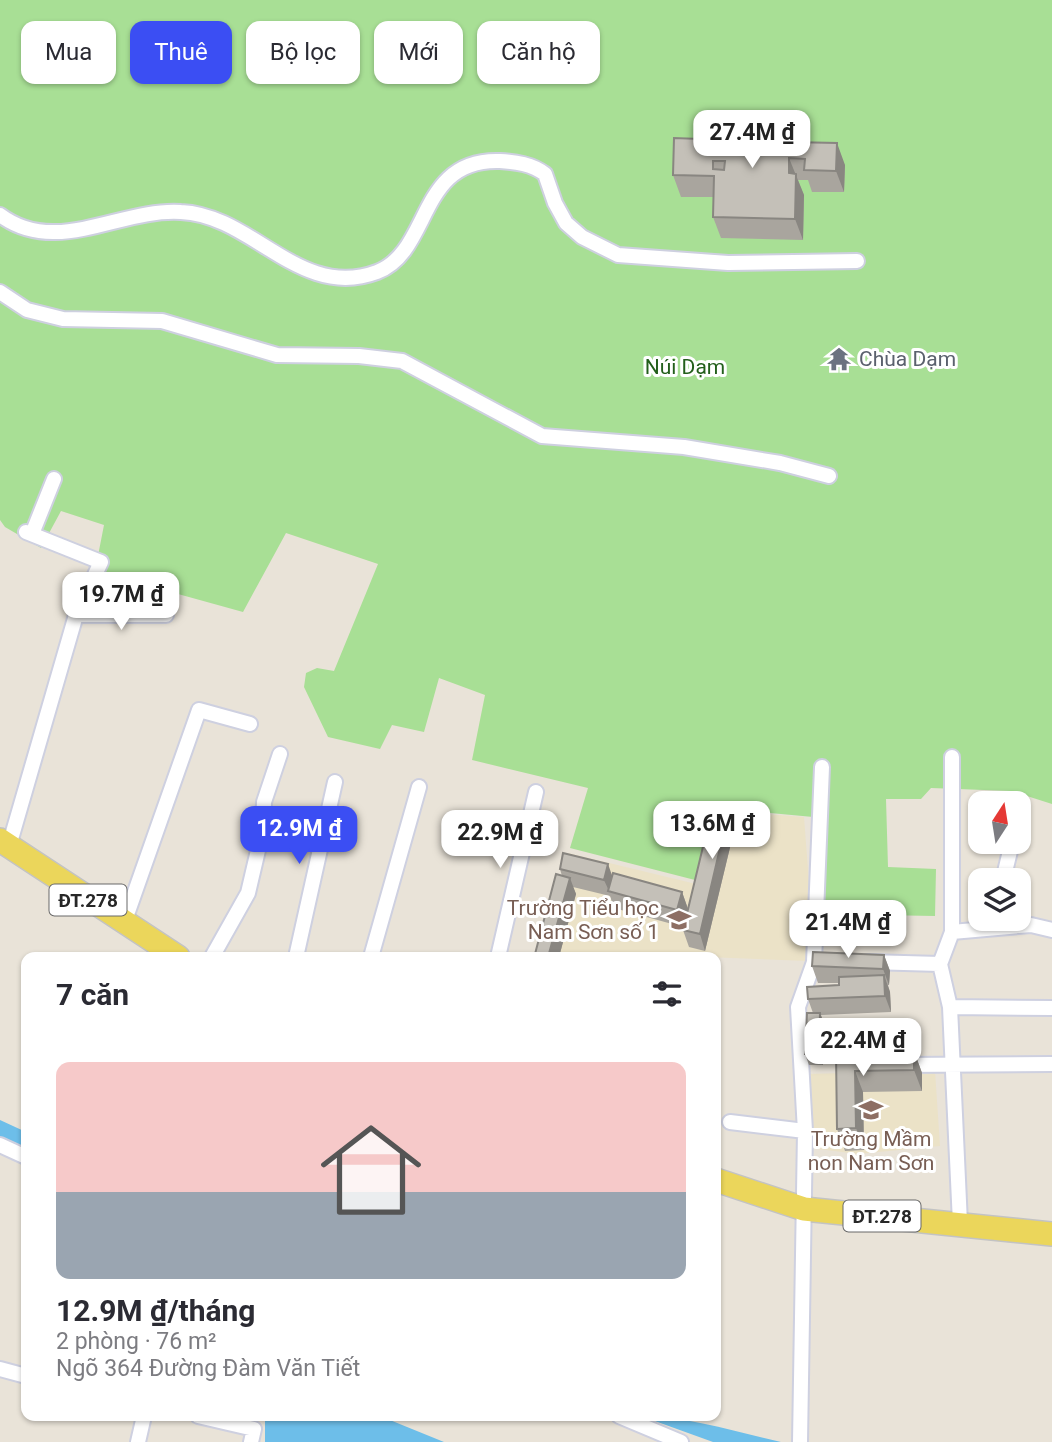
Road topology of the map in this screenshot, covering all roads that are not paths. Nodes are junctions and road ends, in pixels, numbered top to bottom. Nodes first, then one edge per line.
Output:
1 (0, 215) edge
2 (857, 261) dead end
3 (0, 292) edge
4 (829, 476) dead end
5 (54, 479) dead end
6 (76, 615) junction
7 (166, 615) dead end
8 (250, 723) dead end
9 (280, 754) dead end
10 (952, 757) dead end
11 (822, 767) dead end
12 (335, 782) dead end
13 (419, 788) dead end
14 (536, 792) dead end
15 (4, 843) edge
16 (124, 923) junction
17 (1031, 925) edge
18 (968, 929) edge
19 (1052, 930) edge
20 (952, 932) junction
21 (170, 952) edge
22 (215, 952) edge
23 (297, 952) edge
24 (372, 952) edge
25 (499, 952) edge
26 (852, 962) edge
27 (940, 964) junction
28 (950, 1007) junction
29 (1052, 1008) edge
30 (1052, 1064) edge
31 (890, 1065) edge
32 (953, 1065) junction
33 (730, 1122) dead end
34 (804, 1131) junction
35 (0, 1145) edge
36 (21, 1155) edge
37 (721, 1182) edge
38 (804, 1209) junction
39 (960, 1223) junction
40 (1052, 1234) edge
41 (0, 1369) edge
42 (21, 1375) edge
43 (143, 1421) edge
44 (220, 1421) edge
45 (631, 1421) edge
46 (800, 1440) edge
47 (138, 1442) edge
48 (251, 1442) edge
49 (681, 1442) edge

1 - 2 street
3 - 4 street
5 - 6 street
6 - 7 street
6 - 15 street
8 - 16 street
9 - 22 street
10 - 20 street
11 - 34 street
12 - 23 street
13 - 24 street
14 - 25 street
15 - 16 main road, ĐT.278
16 - 21 main road, ĐT.278
17 - 19 street
18 - 20 street
20 - 27 street
26 - 27 street
27 - 28 street
28 - 29 street
28 - 32 street
30 - 32 street
31 - 32 street
32 - 39 street
33 - 34 street
34 - 38 street
35 - 36 street
37 - 38 main road, ĐT.278
38 - 39 main road, ĐT.278
38 - 46 street
39 - 40 main road, ĐT.278
41 - 42 street
43 - 47 street
44 - 48 street
45 - 49 street

